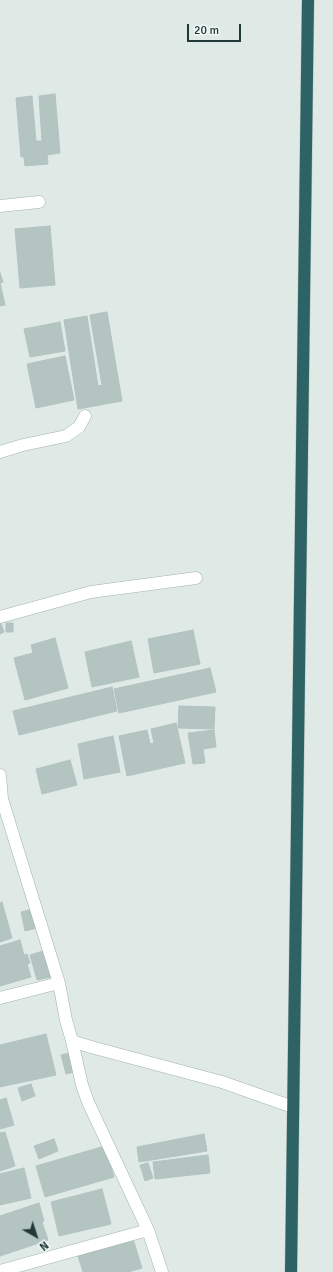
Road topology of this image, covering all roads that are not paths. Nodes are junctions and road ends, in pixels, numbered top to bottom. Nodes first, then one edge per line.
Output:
1 (308, 0) edge
2 (39, 202) dead end
3 (0, 206) edge
4 (85, 416) dead end
5 (0, 452) edge
6 (196, 578) dead end
7 (0, 617) edge
8 (0, 775) edge
9 (1, 800) edge
10 (59, 983) junction
11 (0, 998) edge
12 (72, 1041) junction
13 (292, 1107) junction
14 (148, 1230) junction
15 (0, 1271) edge
16 (162, 1272) edge
17 (290, 1272) edge

1 - 13 highway
2 - 3 street
4 - 5 street
6 - 7 street
8 - 9 street
9 - 10 street
10 - 11 street
10 - 12 street
12 - 13 street
12 - 14 street
13 - 17 highway
14 - 15 street
14 - 16 street

